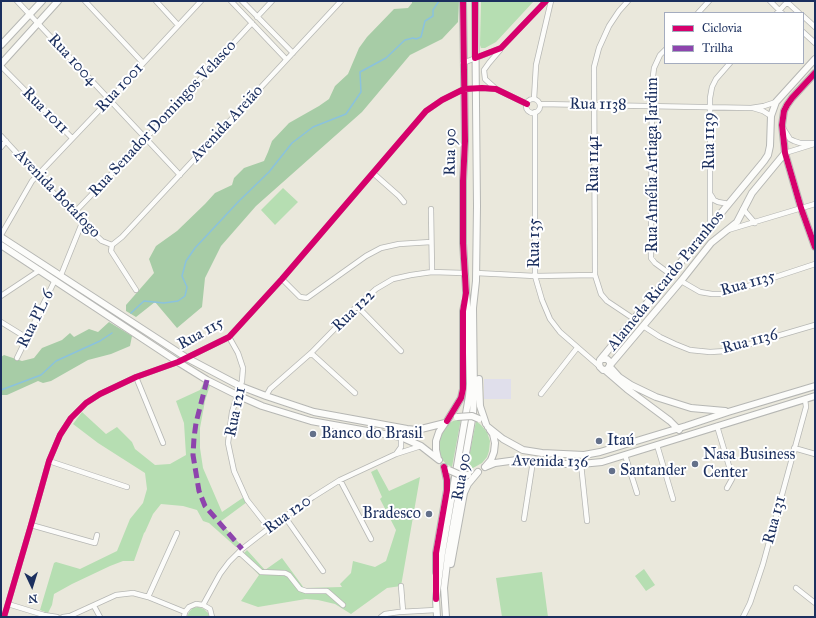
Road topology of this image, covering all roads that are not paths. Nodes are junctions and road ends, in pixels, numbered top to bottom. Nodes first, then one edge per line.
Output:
1 (17, 1) edge
2 (42, 1) edge
3 (58, 1) edge
4 (85, 1) edge
5 (156, 1) edge
6 (201, 1) edge
7 (231, 1) edge
8 (242, 1) edge
9 (272, 1) edge
10 (341, 1) edge
11 (463, 1) edge
12 (475, 1) edge
13 (546, 1) edge
14 (551, 1) edge
15 (628, 1) edge
16 (709, 1) edge
17 (770, 1) edge
18 (787, 1) edge
19 (699, 12) edge
20 (780, 12) edge
21 (798, 12) edge
22 (30, 14) junction
23 (257, 17) junction
24 (804, 17) edge
25 (252, 23) junction
26 (37, 24) junction
27 (178, 25) junction
28 (815, 27) edge
29 (804, 33) edge
30 (815, 43) edge
31 (1, 45) edge
32 (501, 48) junction
33 (664, 51) edge
34 (293, 53) junction
35 (475, 58) junction
36 (286, 59) junction
37 (815, 59) edge
38 (463, 63) junction
39 (143, 64) junction
40 (729, 64) edge
41 (1, 65) edge
42 (815, 73) edge
43 (475, 88) junction
44 (464, 89) junction
45 (496, 89) junction
46 (534, 99) junction
47 (109, 100) junction
48 (776, 102) junction
49 (527, 104) junction
50 (540, 104) junction
51 (594, 105) junction
52 (651, 106) junction
53 (710, 108) junction
54 (751, 108) junction
55 (535, 112) junction
56 (771, 116) junction
57 (782, 125) junction
58 (1, 136) edge
59 (72, 138) junction
60 (146, 138) junction
61 (6, 141) junction
62 (815, 143) edge
63 (1, 147) edge
64 (785, 153) junction
65 (373, 173) junction
66 (38, 175) junction
67 (180, 175) junction
68 (710, 194) junction
69 (404, 202) dead end
70 (729, 204) junction
71 (815, 204) edge
72 (801, 208) junction
73 (430, 209) dead end
74 (743, 209) junction
75 (73, 214) junction
76 (754, 223) junction
77 (82, 224) junction
78 (710, 226) junction
79 (728, 230) junction
80 (1, 236) edge
81 (431, 242) junction
82 (112, 244) junction
83 (1, 246) edge
84 (815, 247) edge
85 (815, 264) edge
86 (40, 270) junction
87 (432, 272) junction
88 (464, 273) junction
89 (476, 273) junction
90 (595, 274) junction
91 (670, 274) junction
92 (61, 275) junction
93 (535, 276) junction
94 (282, 279) junction
95 (55, 280) junction
96 (476, 281) junction
97 (681, 281) junction
98 (136, 290) dead end
99 (466, 292) junction
100 (1, 296) edge
101 (357, 306) junction
102 (634, 319) junction
103 (1, 322) edge
104 (815, 325) edge
105 (643, 326) junction
106 (229, 337) junction
107 (27, 338) junction
108 (577, 348) junction
109 (401, 351) dead end
110 (311, 353) junction
111 (18, 358) dead end
112 (187, 358) junction
113 (178, 362) junction
114 (601, 362) junction
115 (608, 367) junction
116 (136, 377) junction
117 (240, 386) junction
118 (815, 386) edge
119 (354, 393) dead end
120 (541, 394) dead end
121 (237, 395) junction
122 (266, 396) junction
123 (815, 396) edge
124 (805, 399) junction
125 (744, 407) junction
126 (728, 412) junction
127 (664, 417) junction
128 (446, 422) junction
129 (487, 425) junction
130 (717, 426) junction
131 (677, 429) junction
132 (706, 429) junction
133 (664, 433) junction
134 (683, 436) junction
135 (401, 437) junction
136 (163, 444) dead end
137 (657, 445) junction
138 (421, 446) junction
139 (794, 448) junction
140 (396, 454) junction
141 (815, 454) edge
142 (625, 455) junction
143 (439, 460) junction
144 (49, 461) junction
145 (533, 461) junction
146 (582, 464) junction
147 (485, 467) junction
148 (446, 469) junction
149 (478, 472) junction
150 (340, 480) junction
151 (127, 487) dead end
152 (727, 488) dead end
153 (637, 493) dead end
154 (674, 499) dead end
155 (285, 517) junction
156 (524, 519) dead end
157 (587, 521) dead end
158 (31, 526) junction
159 (269, 528) junction
160 (177, 533) dead end
161 (97, 535) dead end
162 (371, 539) dead end
163 (239, 552) junction
164 (323, 572) dead end
165 (401, 586) dead end
166 (796, 588) dead end
167 (148, 597) junction
168 (436, 599) junction
169 (815, 603) edge
170 (8, 604) junction
171 (203, 605) junction
172 (343, 605) dead end
173 (94, 606) junction
174 (446, 607) junction
175 (436, 610) junction
176 (403, 612) junction
177 (184, 615) edge
178 (44, 616) edge
179 (4, 617) edge
180 (57, 617) edge
181 (63, 617) edge
182 (100, 617) edge
183 (212, 617) edge
184 (381, 617) edge
185 (437, 617) edge
186 (446, 617) edge
187 (743, 617) edge

1 - 22 street, Rua 1004
2 - 22 main road
3 - 26 main road
4 - 39 street
5 - 27 street
6 - 27 street, Rua 1001
7 - 25 street
8 - 23 street
9 - 23 street
10 - 34 street, Avenida Areião
11 - 38 main road, Rua 90
12 - 35 main road, Rua 90
13 - 32 street
14 - 46 street
15 - 51 street, Rua 1141
16 - 19 street
17 - 20 street
18 - 20 street
18 - 21 street
22 - 26 street, Rua 1004
22 - 31 main road
23 - 34 street
24 - 28 street
25 - 36 street
25 - 60 street, Rua Senador Domingos Velasco
26 - 41 main road
26 - 47 street, Rua 1004
27 - 39 street, Rua 1001
29 - 30 street
32 - 35 street
32 - 45 street
33 - 52 street, Rua Amélia Artiaga Jardim
34 - 36 street, Avenida Areião
35 - 38 street
35 - 43 main road, Rua 90
36 - 67 street, Avenida Areião
37 - 48 main road, Alameda Ricardo Paranhos
38 - 44 main road, Rua 90
39 - 47 street, Rua 1001
40 - 53 street, Rua 1139
41 - 59 street, Rua 1011
42 - 57 main road
43 - 44 street
43 - 45 street
43 - 89 main road, Rua 90
44 - 65 street, Rua 115
44 - 88 main road, Rua 90
45 - 49 street
46 - 49 street
46 - 50 street
47 - 59 street, Rua 1001
47 - 60 street, Rua 1004
48 - 54 street, Rua 1138
48 - 56 main road, Alameda Ricardo Paranhos
49 - 55 street
50 - 51 street, Rua 1138
50 - 55 street
51 - 52 street, Rua 1138
51 - 90 street, Rua 1141
52 - 53 street, Rua 1138
52 - 91 street, Rua Amélia Artiaga Jardim
53 - 54 street, Rua 1138
53 - 68 street, Rua 1139
54 - 56 street, Rua 1138
55 - 93 street, Rua 135
56 - 70 main road, Alameda Ricardo Paranhos
57 - 62 street
57 - 64 main road
58 - 61 street, Avenida Botafogo
59 - 66 street, Rua 1001
60 - 67 street, Rua 1004
60 - 75 street, Rua Senador Domingos Velasco
61 - 63 street
61 - 66 street, Avenida Botafogo
62 - 64 street
64 - 72 main road
64 - 74 main road, Alameda Ricardo Paranhos
65 - 69 street
65 - 94 street, Rua 115
66 - 75 street, Avenida Botafogo
66 - 80 street, Rua 1001
67 - 82 street, Avenida Areião
68 - 70 street, Alameda Ricardo Paranhos
68 - 78 street, Rua 1139
70 - 78 main road, Alameda Ricardo Paranhos
71 - 72 street
72 - 76 street
72 - 84 main road
73 - 81 street
74 - 76 street, Alameda Ricardo Paranhos
74 - 79 main road, Alameda Ricardo Paranhos
75 - 77 street, Avenida Botafogo
76 - 79 street
77 - 82 street, Avenida Botafogo
77 - 92 street
78 - 91 main road, Alameda Ricardo Paranhos
79 - 97 main road, Alameda Ricardo Paranhos
80 - 92 main road
81 - 87 street
81 - 94 street
82 - 98 street, Avenida Botafogo
83 - 86 main road
85 - 97 street, Rua 1135
86 - 95 main road
86 - 100 street
87 - 88 street, Rua 122
87 - 101 street, Rua 122
88 - 99 main road, Rua 90
89 - 93 street
89 - 96 main road, Rua 90
90 - 93 street
90 - 102 street, Rua 1141
91 - 102 main road, Alameda Ricardo Paranhos
92 - 112 main road
93 - 108 street, Rua 135
94 - 106 street, Rua 115
95 - 107 street, Rua PL 6
95 - 113 main road
96 - 129 main road
96 - 174 main road, Rua 90
97 - 105 main road, Alameda Ricardo Paranhos
99 - 128 main road
99 - 168 main road, Rua 90
101 - 109 street
101 - 110 street, Rua 122
102 - 114 main road, Alameda Ricardo Paranhos
103 - 107 street
104 - 105 street, Rua 1136
105 - 115 main road, Alameda Ricardo Paranhos
106 - 112 street, Rua 115
106 - 117 street, Rua 121
107 - 111 street, Rua PL 6
108 - 114 street, Rua 135
108 - 120 street
110 - 119 street
110 - 122 street, Rua 122
112 - 113 street, Rua 115
112 - 117 main road
113 - 116 street, Rua 115
113 - 121 main road
114 - 115 main road
114 - 115 main road
115 - 126 main road
115 - 127 main road
116 - 136 street
116 - 144 street, Rua 115
117 - 121 street, Rua 121
117 - 122 main road
118 - 125 main road, Avenida 136
121 - 135 main road
121 - 159 street, Rua 121
122 - 128 main road
123 - 124 main road, Avenida 136
124 - 130 main road, Avenida 136
124 - 139 street, Rua 131
125 - 126 main road, Avenida 136
125 - 132 main road
126 - 131 main road, Avenida 136
127 - 131 main road
127 - 133 main road
128 - 129 main road, bridge
128 - 143 main road
129 - 133 main road, Avenida 136
129 - 147 main road
130 - 132 main road, Avenida 136
130 - 152 street
131 - 133 main road, Avenida 136
131 - 134 main road
132 - 134 main road, Avenida 136
134 - 137 main road, Avenida 136
135 - 138 main road
135 - 140 street
137 - 142 main road, Avenida 136
137 - 154 street
138 - 140 street, Rua 120
138 - 143 main road
139 - 141 street
139 - 187 street, Rua 131
140 - 150 street, Rua 120
142 - 146 main road, Avenida 136
142 - 153 street
143 - 148 main road
144 - 151 street
144 - 158 street, Rua 115
145 - 146 main road, Avenida 136
145 - 147 main road, Avenida 136
145 - 156 street
146 - 157 street
147 - 149 main road
148 - 149 main road, bridge
148 - 168 main road
149 - 174 main road
150 - 155 street, Rua 120
150 - 162 street
155 - 159 street, Rua 120
155 - 164 street
158 - 161 street
158 - 170 street, Rua 115
159 - 163 street, Rua 120
160 - 167 street
163 - 171 street, Rua 120
163 - 172 street
165 - 176 street
166 - 169 street
167 - 173 street
167 - 177 street
168 - 175 main road, Rua 90
170 - 178 street
170 - 179 street, Rua 115
171 - 177 street
171 - 183 street
173 - 181 street
173 - 182 street
174 - 186 main road, Rua 90
175 - 176 street
175 - 185 main road, Rua 90
176 - 184 street
178 - 180 street

